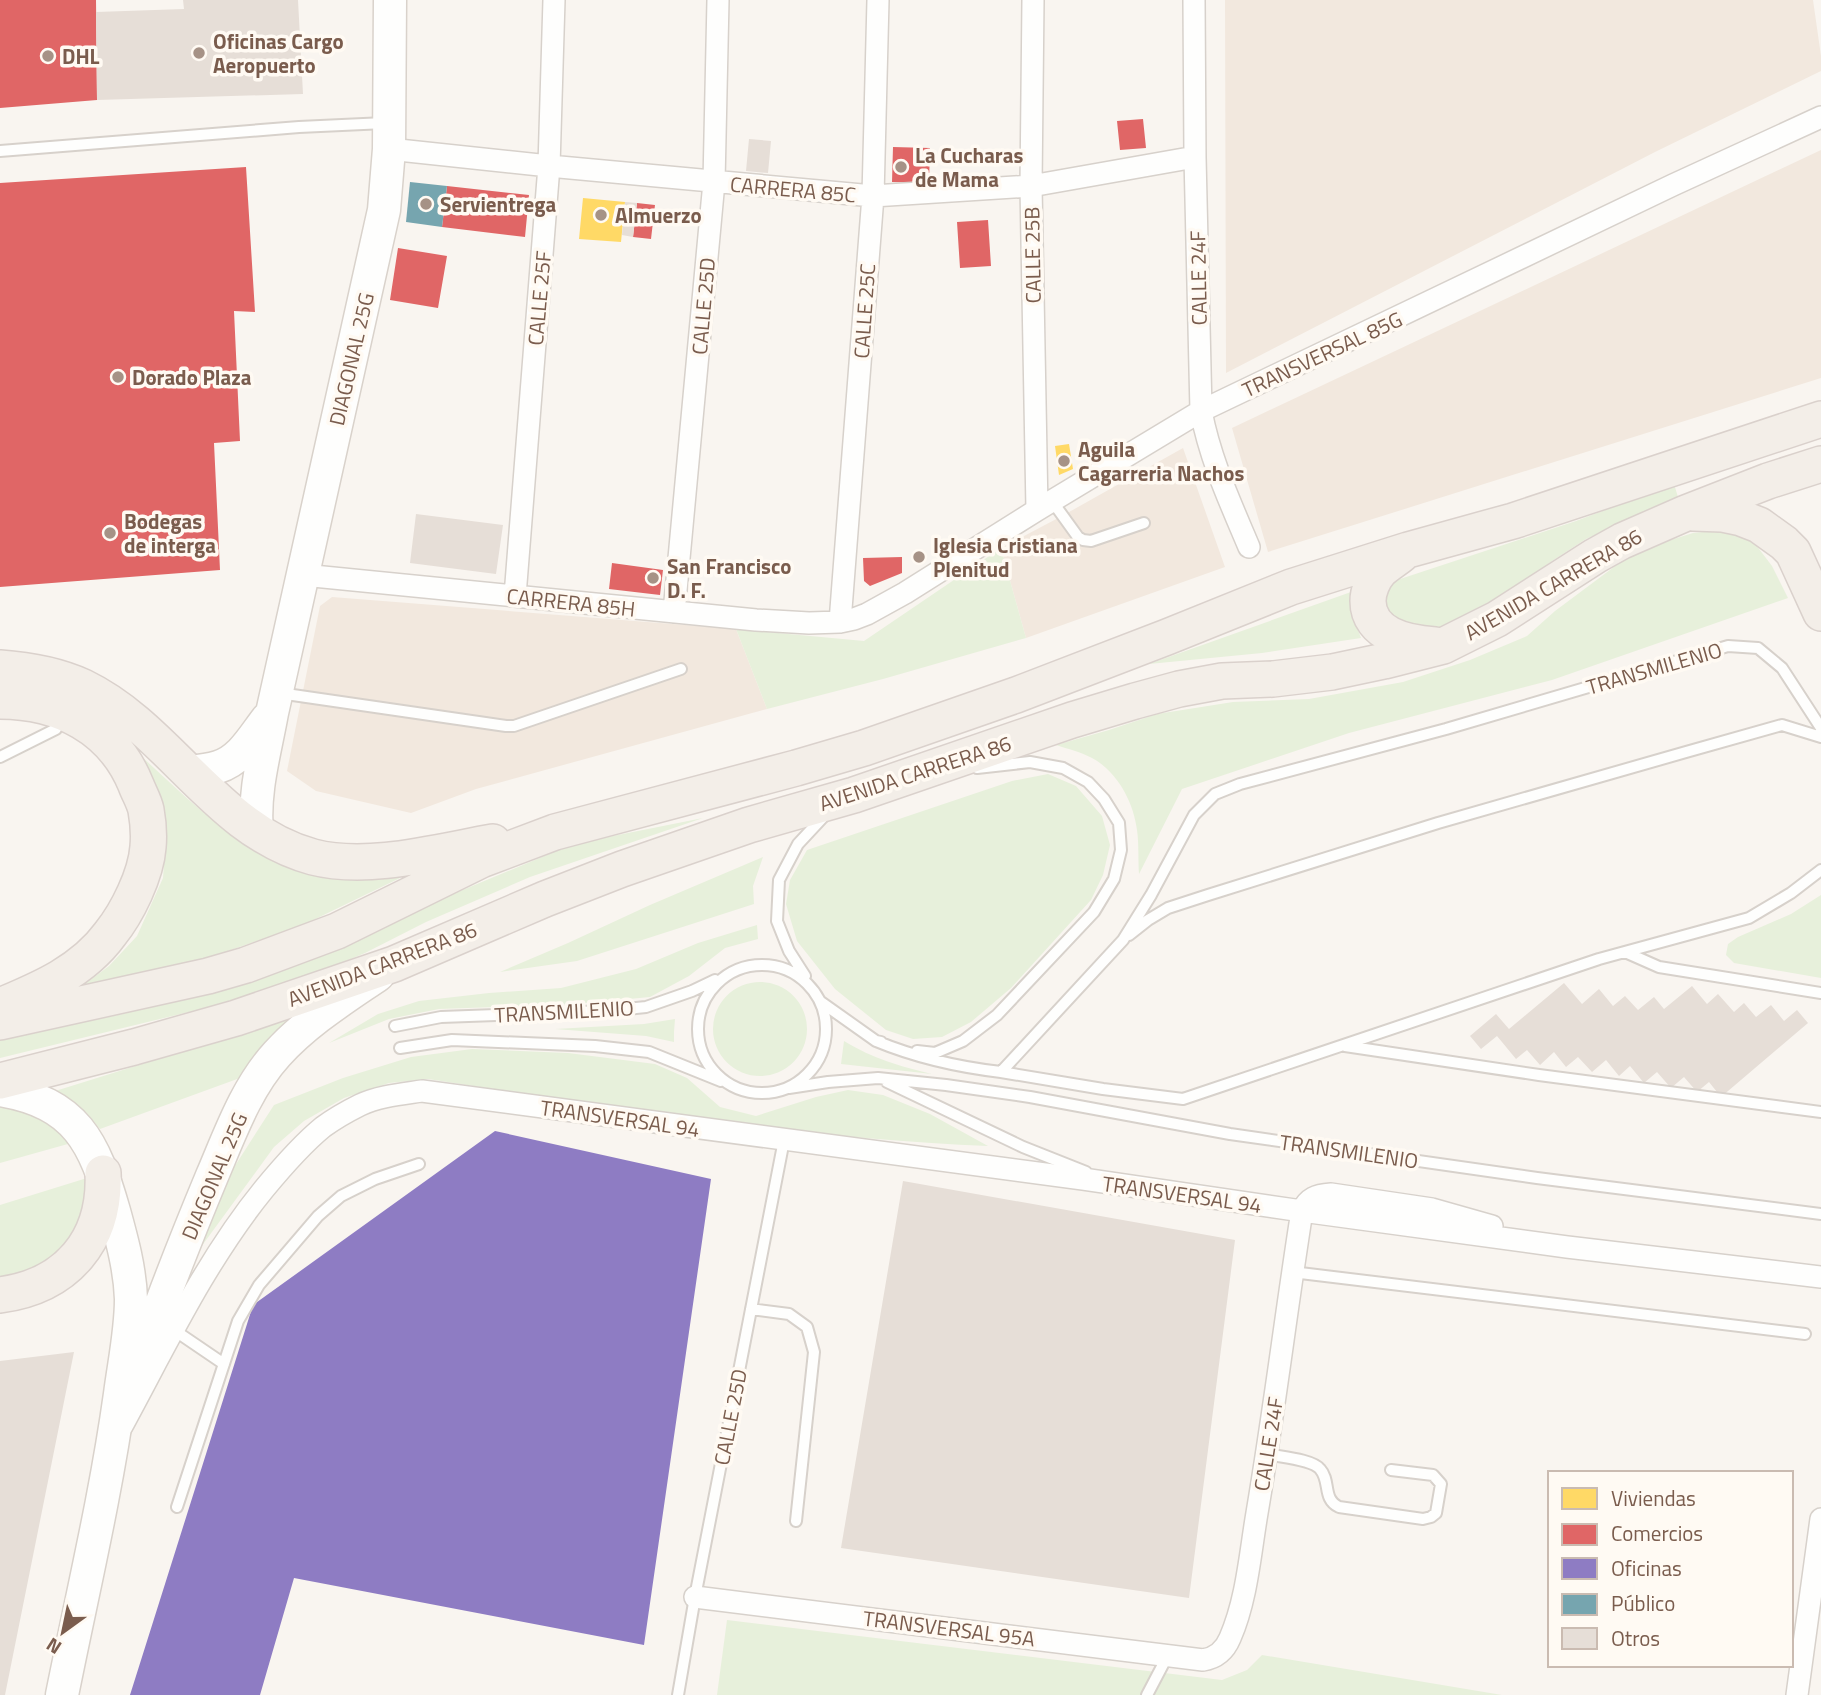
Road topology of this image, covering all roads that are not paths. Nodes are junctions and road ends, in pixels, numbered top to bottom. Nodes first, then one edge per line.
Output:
1 (390, 0) edge
2 (554, 0) edge
3 (718, 0) edge
4 (878, 0) edge
5 (1033, 0) edge
6 (1194, 0) edge
7 (1821, 117) edge
8 (389, 136) junction
9 (0, 150) edge
10 (1195, 157) junction
11 (549, 166) junction
12 (714, 182) junction
13 (1031, 186) junction
14 (873, 196) junction
15 (1201, 411) junction
16 (1821, 419) edge
17 (1821, 464) edge
18 (1044, 506) junction
19 (1686, 513) junction
20 (1144, 523) dead end
21 (1249, 547) dead end
22 (1408, 550) junction
23 (303, 575) junction
24 (515, 596) junction
25 (674, 612) junction
26 (1821, 613) edge
27 (840, 622) junction
28 (1443, 646) junction
29 (0, 668) edge
30 (681, 669) dead end
31 (0, 701) edge
32 (274, 703) junction
33 (1821, 728) edge
34 (56, 729) dead end
35 (1821, 737) edge
36 (0, 757) edge
37 (189, 772) junction
38 (912, 775) junction
39 (853, 795) junction
40 (257, 832) junction
41 (555, 832) junction
42 (1821, 870) edge
43 (1123, 940) junction
44 (1625, 952) junction
45 (394, 964) junction
46 (727, 974) junction
47 (810, 985) junction
48 (1821, 993) edge
49 (821, 1002) junction
50 (0, 1006) edge
51 (0, 1022) edge
52 (394, 1026) dead end
53 (876, 1041) junction
54 (1340, 1045) junction
55 (400, 1048) dead end
56 (1001, 1072) junction
57 (878, 1078) junction
58 (0, 1081) edge
59 (730, 1085) junction
60 (789, 1088) junction
61 (0, 1090) edge
62 (1821, 1112) edge
63 (784, 1140) junction
64 (419, 1164) dead end
65 (103, 1173) junction
66 (1123, 1186) junction
67 (1301, 1211) junction
68 (1821, 1214) edge
69 (1292, 1272) junction
70 (1821, 1277) edge
71 (0, 1295) edge
72 (751, 1310) junction
73 (174, 1330) junction
74 (1805, 1334) dead end
75 (224, 1364) junction
76 (113, 1443) junction
77 (1267, 1454) junction
78 (1391, 1470) dead end
79 (177, 1507) dead end
80 (796, 1521) dead end
81 (1820, 1531) edge
82 (695, 1597) junction
83 (1168, 1655) junction
84 (1203, 1660) joint
85 (62, 1695) edge
86 (678, 1695) edge
87 (1147, 1695) edge
88 (1797, 1695) edge

1 - 8 street, DIAGONAL 25G
2 - 11 street, CALLE 25F
3 - 12 street, CALLE 25D
4 - 14 street, CALLE 25C
5 - 13 street, CALLE 25B
6 - 10 street, CALLE 24F
7 - 15 street, TRANSVERSAL 85G
8 - 9 lane
8 - 11 street, CARRERA 85C
8 - 23 street, DIAGONAL 25G
10 - 13 street, CARRERA 85C
10 - 15 street, CALLE 24F
11 - 12 street, CARRERA 85C
11 - 24 street, CALLE 25F
12 - 14 street, CARRERA 85C
12 - 25 street, CALLE 25D
13 - 14 street, CARRERA 85C
13 - 18 street, CALLE 25B
14 - 27 street, CALLE 25C
15 - 18 street, TRANSVERSAL 85G
15 - 21 street, CALLE 24F
16 - 22 main road, AVENIDA CARRERA 86
17 - 19 main road, AVENIDA CARRERA 86
18 - 20 lane
18 - 27 street, TRANSVERSAL 85G
19 - 26 main road
19 - 28 main road, AVENIDA CARRERA 86
22 - 28 main road
22 - 41 main road, AVENIDA CARRERA 86
23 - 24 street, CARRERA 85H
23 - 32 street, DIAGONAL 25G
24 - 25 street, CARRERA 85H
25 - 27 street, CARRERA 85H
28 - 38 main road, AVENIDA CARRERA 86
29 - 37 main road
30 - 32 lane
31 - 50 main road
32 - 37 street, DIAGONAL 25G
32 - 40 street, DIAGONAL 25G
33 - 43 lane, TRANSMILENIO
34 - 36 lane
35 - 43 lane, TRANSMILENIO
37 - 40 main road
38 - 39 main road, AVENIDA CARRERA 86
38 - 53 lane
39 - 45 main road, AVENIDA CARRERA 86
39 - 47 lane
40 - 41 main road
41 - 51 main road, AVENIDA CARRERA 86
42 - 44 lane
43 - 56 lane, TRANSMILENIO
44 - 48 lane
44 - 54 lane
45 - 58 main road, AVENIDA CARRERA 86
45 - 76 street, DIAGONAL 25G
46 - 47 lane
46 - 52 lane, TRANSMILENIO
46 - 59 lane
47 - 49 lane
49 - 53 lane
49 - 60 lane
53 - 56 lane
54 - 56 lane
54 - 62 lane
55 - 59 lane, TRANSMILENIO
57 - 60 lane, TRANSMILENIO
57 - 66 lane
57 - 68 lane, TRANSMILENIO
59 - 60 lane
61 - 65 street, DIAGONAL 25G
63 - 66 street, TRANSVERSAL 94
63 - 72 lane, CALLE 25D
63 - 73 street, TRANSVERSAL 94
64 - 75 lane
65 - 71 main road
65 - 76 street, DIAGONAL 25G
66 - 67 street, TRANSVERSAL 94
67 - 69 street, CALLE 24F
67 - 70 street
69 - 74 lane
69 - 77 street, CALLE 24F
72 - 80 lane
72 - 82 lane, CALLE 25D
73 - 75 lane
73 - 76 street, TRANSVERSAL 94
75 - 79 lane
76 - 85 street, DIAGONAL 25G
77 - 78 lane
77 - 84 street, CALLE 24F
81 - 88 street
82 - 83 street, TRANSVERSAL 95A
82 - 86 lane, CALLE 25D
83 - 84 street, TRANSVERSAL 95A
83 - 87 lane

